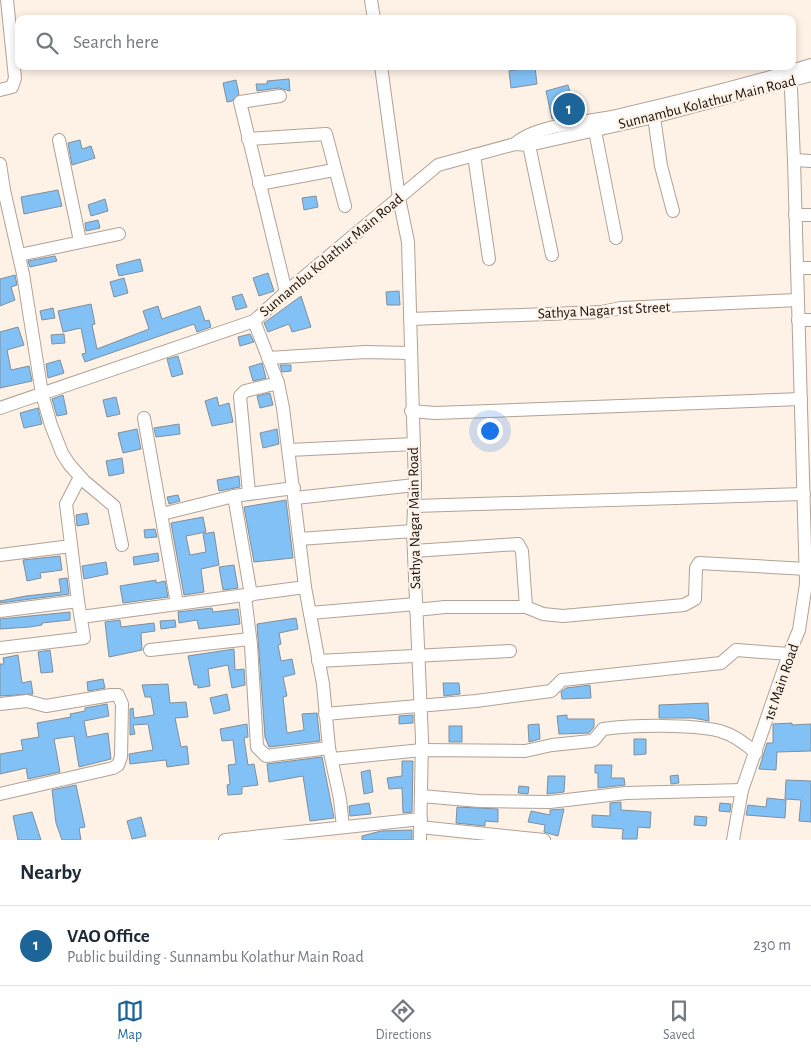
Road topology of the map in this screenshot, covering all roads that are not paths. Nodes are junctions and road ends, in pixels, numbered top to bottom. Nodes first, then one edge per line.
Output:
1 (7, 0) edge
2 (371, 0) edge
3 (373, 15) edge
4 (811, 66) edge
5 (382, 70) edge
6 (811, 75) edge
7 (789, 77) junction
8 (0, 90) edge
9 (280, 96) dead end
10 (702, 100) junction
11 (654, 117) junction
12 (595, 130) junction
13 (59, 140) dead end
14 (248, 140) junction
15 (515, 144) junction
16 (529, 145) junction
17 (474, 155) junction
18 (794, 160) junction
19 (811, 160) edge
20 (0, 164) edge
21 (334, 170) junction
22 (259, 184) junction
23 (0, 194) edge
24 (399, 198) junction
25 (0, 200) edge
26 (345, 206) dead end
27 (673, 211) dead end
28 (795, 215) junction
29 (811, 215) edge
30 (119, 234) dead end
31 (616, 238) dead end
32 (80, 241) junction
33 (19, 255) junction
34 (552, 255) dead end
35 (489, 259) dead end
36 (804, 268) edge
37 (286, 292) junction
38 (798, 300) junction
39 (410, 319) junction
40 (805, 320) edge
41 (254, 321) junction
42 (409, 353) junction
43 (268, 358) junction
44 (805, 374) edge
45 (278, 383) junction
46 (42, 394) junction
47 (801, 399) junction
48 (0, 408) edge
49 (411, 411) junction
50 (144, 418) dead end
51 (806, 429) edge
52 (414, 444) junction
53 (289, 450) junction
54 (80, 476) junction
55 (807, 480) edge
56 (415, 485) junction
57 (249, 493) junction
58 (294, 493) junction
59 (804, 494) junction
60 (234, 496) junction
61 (415, 506) junction
62 (162, 514) junction
63 (414, 531) junction
64 (808, 532) edge
65 (299, 538) junction
66 (122, 544) dead end
67 (72, 546) junction
68 (414, 552) junction
69 (0, 555) edge
70 (807, 569) junction
71 (808, 584) edge
72 (305, 587) junction
73 (248, 596) junction
74 (78, 601) junction
75 (178, 604) junction
76 (416, 607) junction
77 (526, 608) junction
78 (0, 611) edge
79 (310, 613) junction
80 (81, 617) junction
81 (805, 632) edge
82 (250, 640) junction
83 (0, 648) edge
84 (150, 650) dead end
85 (510, 651) dead end
86 (789, 654) junction
87 (418, 655) junction
88 (318, 661) junction
89 (0, 704) edge
90 (421, 705) junction
91 (325, 714) junction
92 (422, 750) junction
93 (330, 753) junction
94 (756, 753) junction
95 (742, 790) junction
96 (0, 794) edge
97 (421, 796) junction
98 (343, 827) junction
99 (420, 829) edge
100 (298, 835) edge
101 (225, 840) edge
102 (544, 840) edge
103 (733, 840) edge

1 - 8 street
2 - 3 street
4 - 7 street, Sunnambu Kolathur Main Road
5 - 24 street, Sathya Nagar Main Road
6 - 7 street, Sunnambu Kolathur Main Road
7 - 10 street, Sunnambu Kolathur Main Road
7 - 18 street, 1st Main Road
9 - 14 street
10 - 11 street, Sunnambu Kolathur Main Road
10 - 15 street, Sunnambu Kolathur Main Road
11 - 12 street, Sunnambu Kolathur Main Road
11 - 27 street
12 - 16 street, Sunnambu Kolathur Main Road
12 - 31 street
13 - 32 street
14 - 21 street
14 - 22 street
15 - 16 street, Sunnambu Kolathur Main Road
15 - 17 street, Sunnambu Kolathur Main Road
16 - 34 street
17 - 24 street, Sunnambu Kolathur Main Road
17 - 35 street
18 - 19 street
18 - 28 street, 1st Main Road
20 - 33 street
21 - 22 street
21 - 26 street
22 - 37 street
23 - 25 street
24 - 37 street, Sunnambu Kolathur Main Road
24 - 39 street, Sathya Nagar Main Road
28 - 29 street
28 - 36 street, 1st Main Road
30 - 32 street
32 - 33 street
33 - 46 street
36 - 38 street, 1st Main Road
37 - 41 street, Sunnambu Kolathur Main Road
38 - 39 street, Sathya Nagar 1st Street
38 - 40 street, 1st Main Road
39 - 42 street, Sathya Nagar Main Road
40 - 44 street, 1st Main Road
41 - 43 street
41 - 46 street, Sunnambu Kolathur Main Road
42 - 43 street
42 - 49 street, Sathya Nagar Main Road
43 - 45 street
44 - 47 street, 1st Main Road
45 - 53 street
45 - 57 street
46 - 48 street, Sunnambu Kolathur Main Road
46 - 54 street
47 - 49 street
47 - 51 street, 1st Main Road
49 - 52 street, Sathya Nagar Main Road
50 - 62 street
51 - 55 street, 1st Main Road
52 - 53 street
52 - 56 street, Sathya Nagar Main Road
53 - 58 street
54 - 66 street
54 - 67 street
55 - 59 street, 1st Main Road
56 - 58 street
56 - 61 street, Sathya Nagar Main Road
57 - 58 street
57 - 60 street
58 - 65 street
59 - 61 street
59 - 64 street, 1st Main Road
60 - 62 street
60 - 73 street
61 - 63 street, Sathya Nagar Main Road
62 - 75 street
63 - 65 street
63 - 68 street, Sathya Nagar Main Road
64 - 70 street, 1st Main Road
65 - 72 street
67 - 69 street
67 - 74 street
68 - 76 street, Sathya Nagar Main Road
68 - 77 street
70 - 71 street, 1st Main Road
70 - 77 street
71 - 81 street, 1st Main Road
72 - 73 street
72 - 79 street
73 - 75 street
73 - 82 street
74 - 78 street
74 - 80 street
75 - 80 street
76 - 77 street
76 - 79 street
76 - 87 street, Sathya Nagar Main Road
79 - 88 street
80 - 83 street
81 - 86 street, 1st Main Road
82 - 84 street
82 - 93 street
85 - 87 street
86 - 90 street
86 - 94 street, 1st Main Road
87 - 88 street
87 - 90 street, Sathya Nagar Main Road
88 - 91 street
89 - 96 street
90 - 91 street
90 - 92 street, Sathya Nagar Main Road
91 - 93 street
92 - 93 street
92 - 94 street
92 - 97 street, Sathya Nagar Main Road
93 - 98 street
94 - 95 street, 1st Main Road
95 - 97 street
95 - 103 street, 1st Main Road
97 - 99 street, Sathya Nagar Main Road
98 - 99 street
98 - 100 street
99 - 102 street
100 - 101 street

